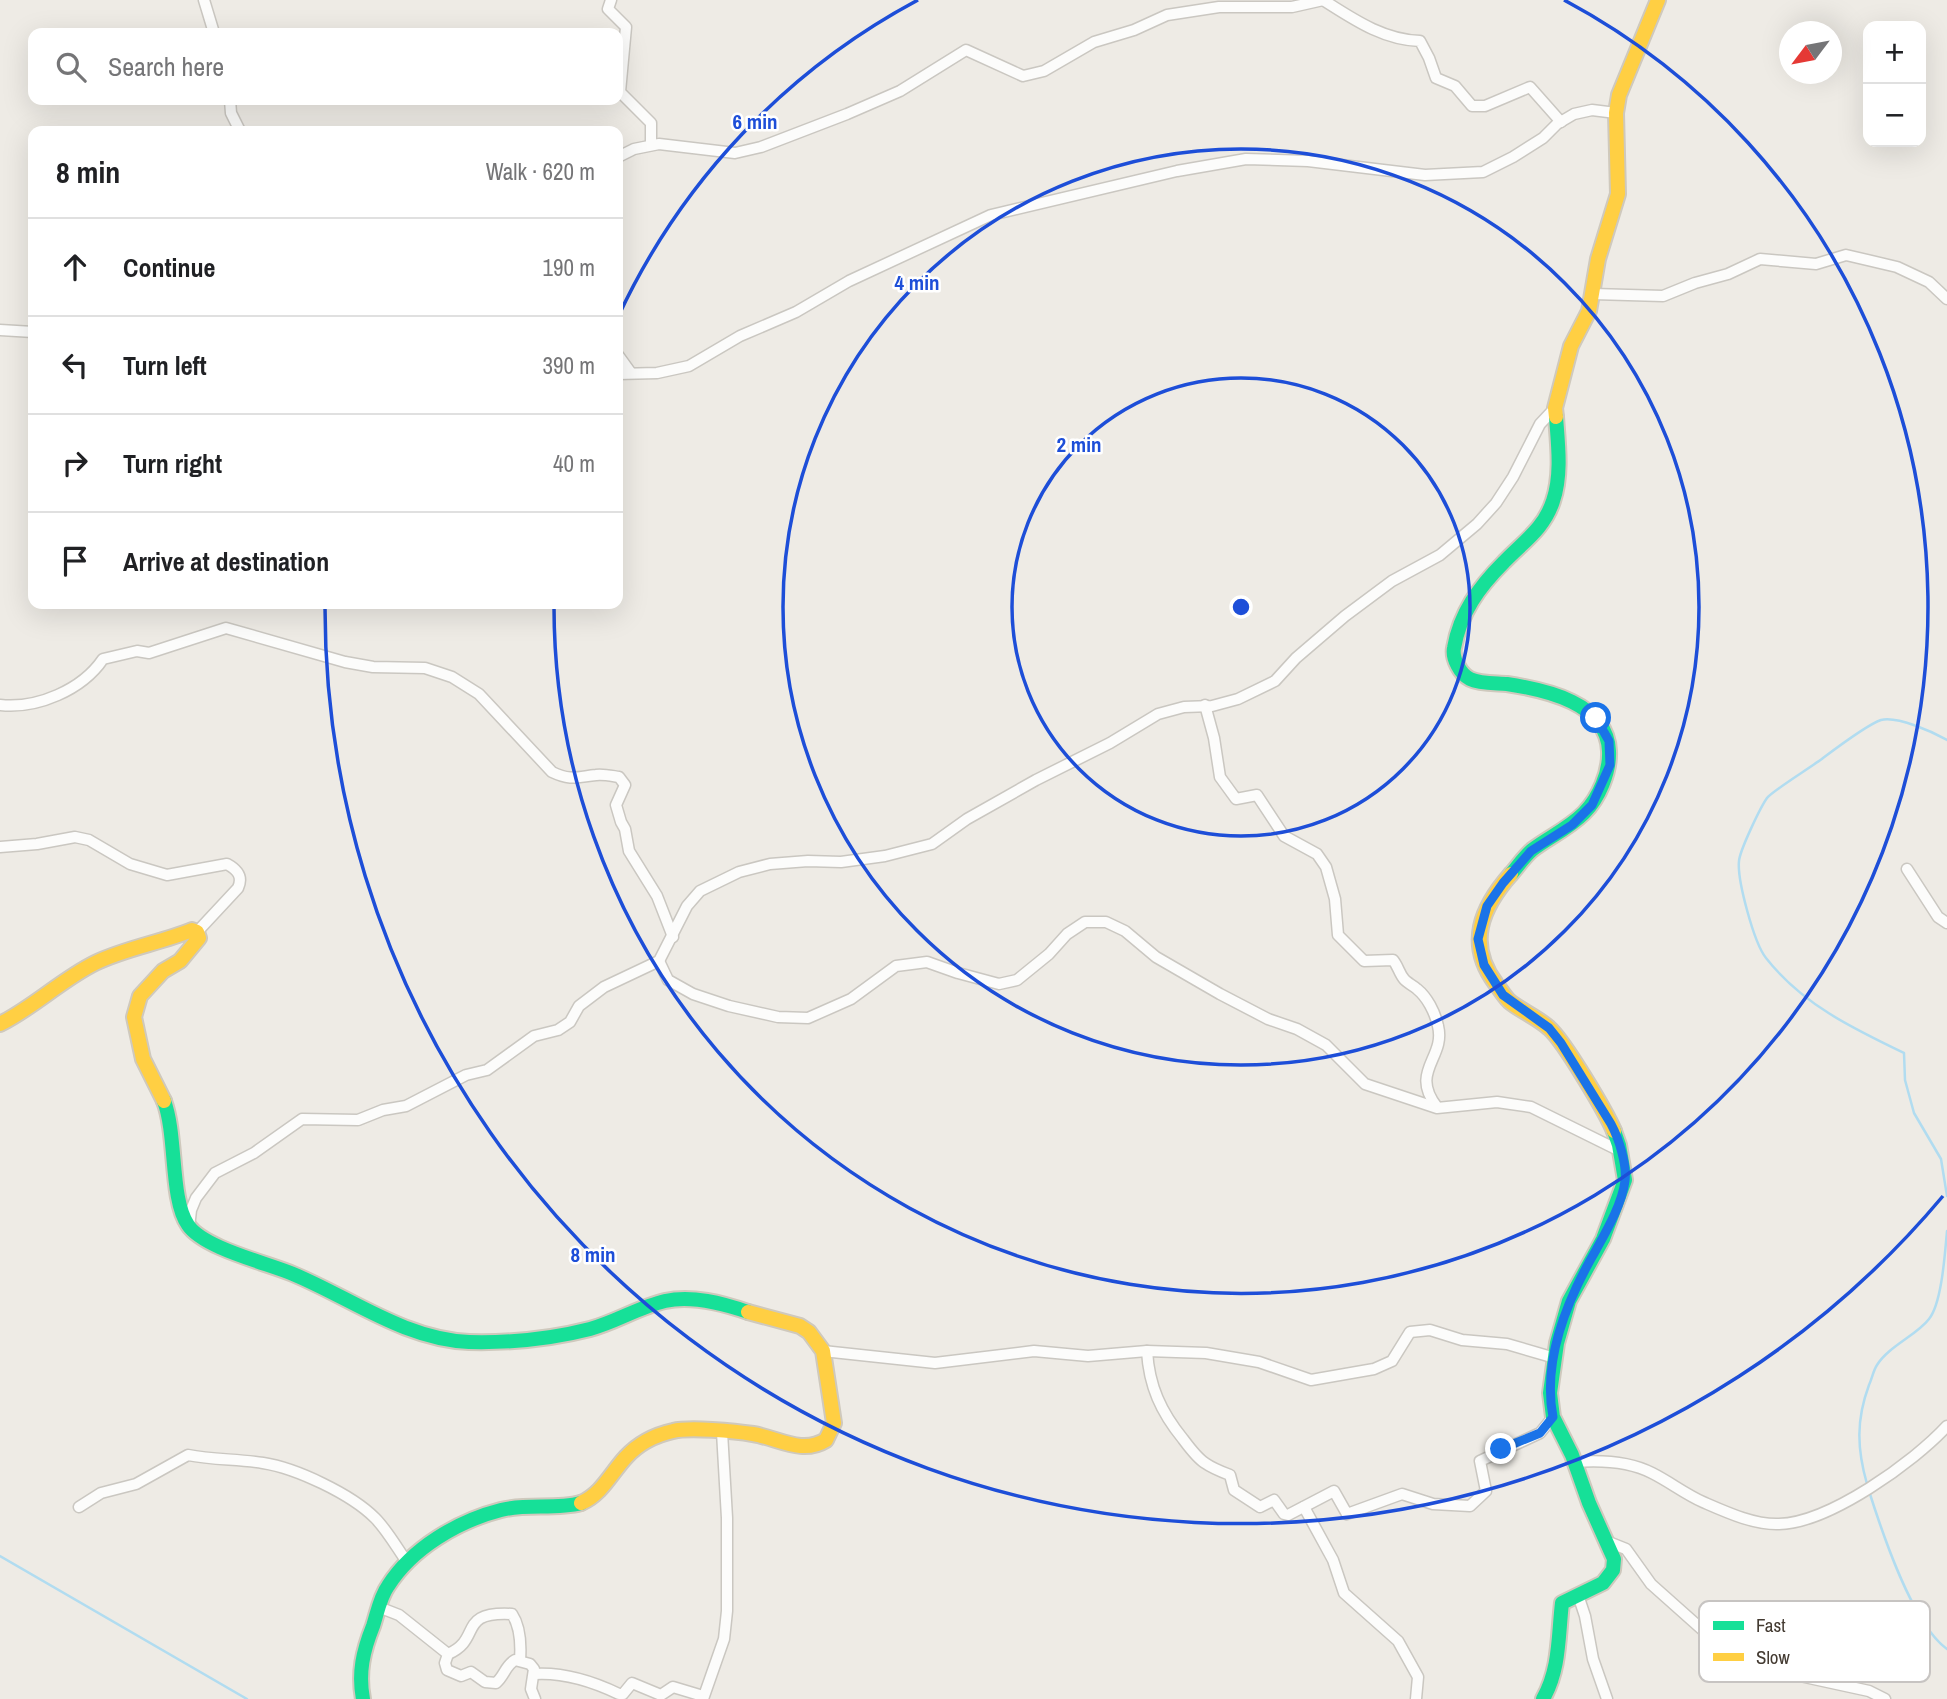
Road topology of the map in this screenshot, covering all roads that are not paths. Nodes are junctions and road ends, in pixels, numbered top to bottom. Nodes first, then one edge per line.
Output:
1 (204, 0) edge
2 (611, 0) edge
3 (1323, 0) edge
4 (1657, 0) edge
5 (1220, 3) edge
6 (212, 28) edge
7 (623, 60) edge
8 (623, 95) edge
9 (230, 105) edge
10 (1616, 113) junction
11 (1561, 122) junction
12 (238, 126) edge
13 (651, 145) junction
14 (623, 155) edge
15 (1593, 295) junction
16 (1947, 299) edge
17 (0, 330) edge
18 (28, 332) edge
19 (623, 362) edge
20 (631, 373) junction
21 (623, 374) edge
22 (1555, 408) junction
23 (0, 705) edge
24 (1205, 705) junction
25 (0, 847) edge
26 (1907, 869) dead end
27 (1947, 923) edge
28 (197, 932) junction
29 (673, 937) junction
30 (659, 961) junction
31 (0, 1024) edge
32 (1437, 1108) junction
33 (1620, 1150) junction
34 (189, 1228) junction
35 (823, 1351) junction
36 (1147, 1351) junction
37 (1555, 1358) junction
38 (1553, 1417) junction
39 (1947, 1426) edge
40 (722, 1432) junction
41 (1574, 1462) junction
42 (79, 1507) dead end
43 (1304, 1507) junction
44 (1606, 1541) junction
45 (407, 1562) junction
46 (1578, 1595) junction
47 (381, 1608) junction
48 (1699, 1627) edge
49 (448, 1654) junction
50 (520, 1660) junction
51 (534, 1674) junction
52 (1830, 1682) edge
53 (703, 1697) edge
54 (363, 1699) edge
55 (535, 1699) edge
56 (1416, 1699) edge
57 (1543, 1699) edge
58 (1607, 1699) edge
59 (1885, 1699) edge

1 - 6 street
2 - 7 street
3 - 5 street
3 - 11 street
4 - 10 street
5 - 13 street
8 - 13 street
9 - 12 street
10 - 11 street
10 - 15 street
11 - 20 street
13 - 14 street
15 - 16 street
15 - 22 street
17 - 18 street
19 - 20 street
20 - 21 street
22 - 24 street
22 - 33 street
23 - 29 street
24 - 29 street
24 - 32 street
25 - 28 street
26 - 27 street
28 - 31 street
28 - 34 street
29 - 30 street
30 - 32 street
30 - 34 street
32 - 33 street
33 - 37 street
34 - 35 street
35 - 36 street
35 - 40 street
36 - 37 street
36 - 43 street
37 - 38 street
38 - 41 street
38 - 43 street
39 - 41 street
40 - 45 street
40 - 53 street
41 - 44 street
42 - 45 street
43 - 56 street
44 - 46 street
44 - 48 street
45 - 47 street
46 - 57 street
46 - 58 street
47 - 49 street
47 - 54 street
49 - 50 street
49 - 50 street
50 - 51 street
51 - 53 street
51 - 55 street
52 - 59 street

